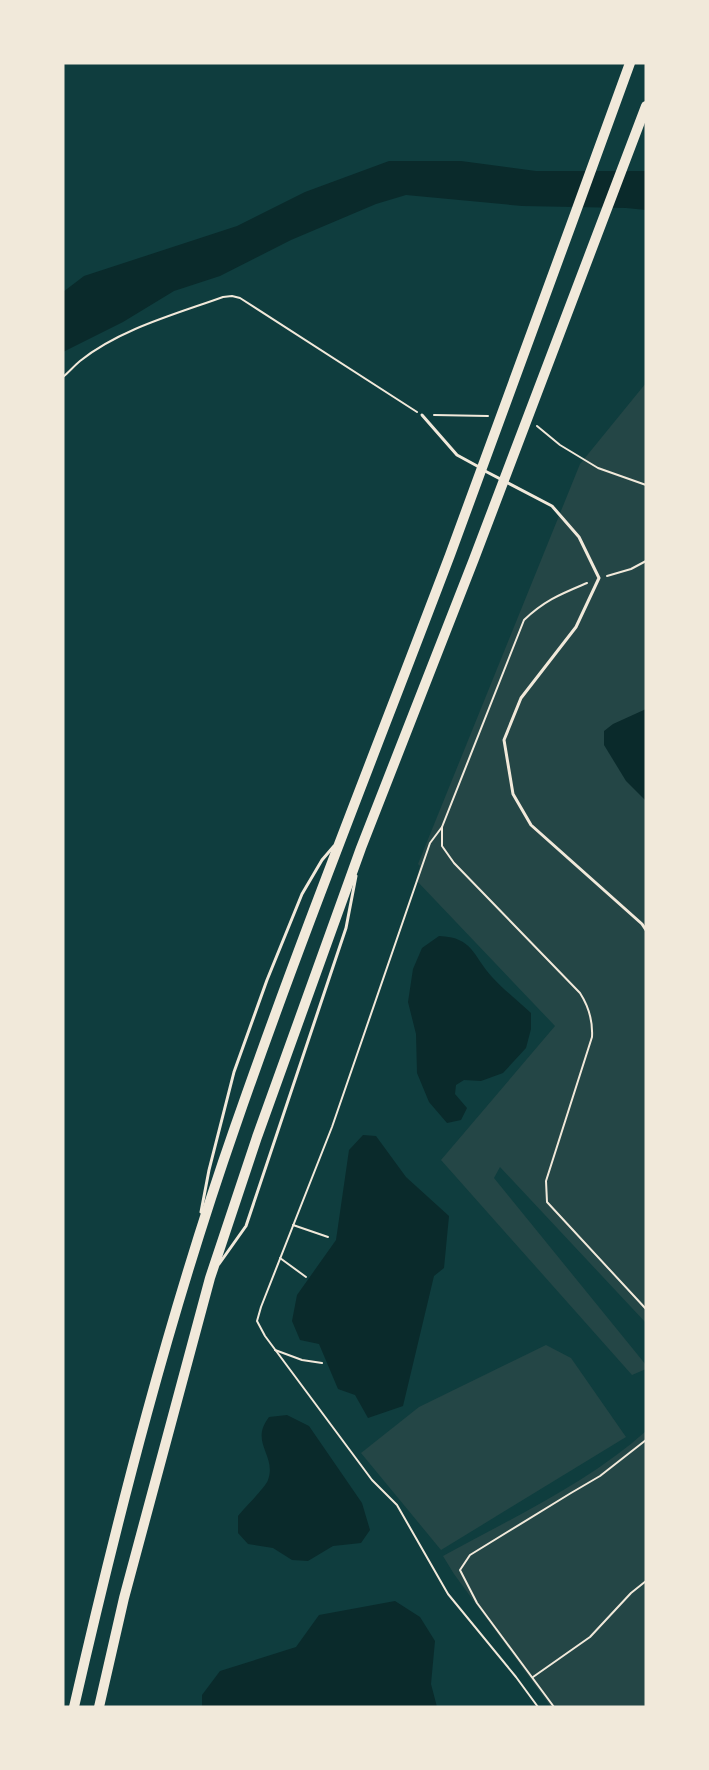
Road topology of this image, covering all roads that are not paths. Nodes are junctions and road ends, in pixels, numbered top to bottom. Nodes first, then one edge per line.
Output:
1 (630, 63) edge
2 (646, 106) edge
3 (422, 415) road end
4 (340, 840) junction
5 (361, 848) junction
6 (646, 930) edge
7 (194, 1252) junction
8 (210, 1278) junction
9 (74, 1707) edge
10 (99, 1707) edge

1 - 4 highway
2 - 5 highway
3 - 6 lane
4 - 7 highway
4 - 7 lane
5 - 8 highway
5 - 8 lane
7 - 9 highway
8 - 10 highway

